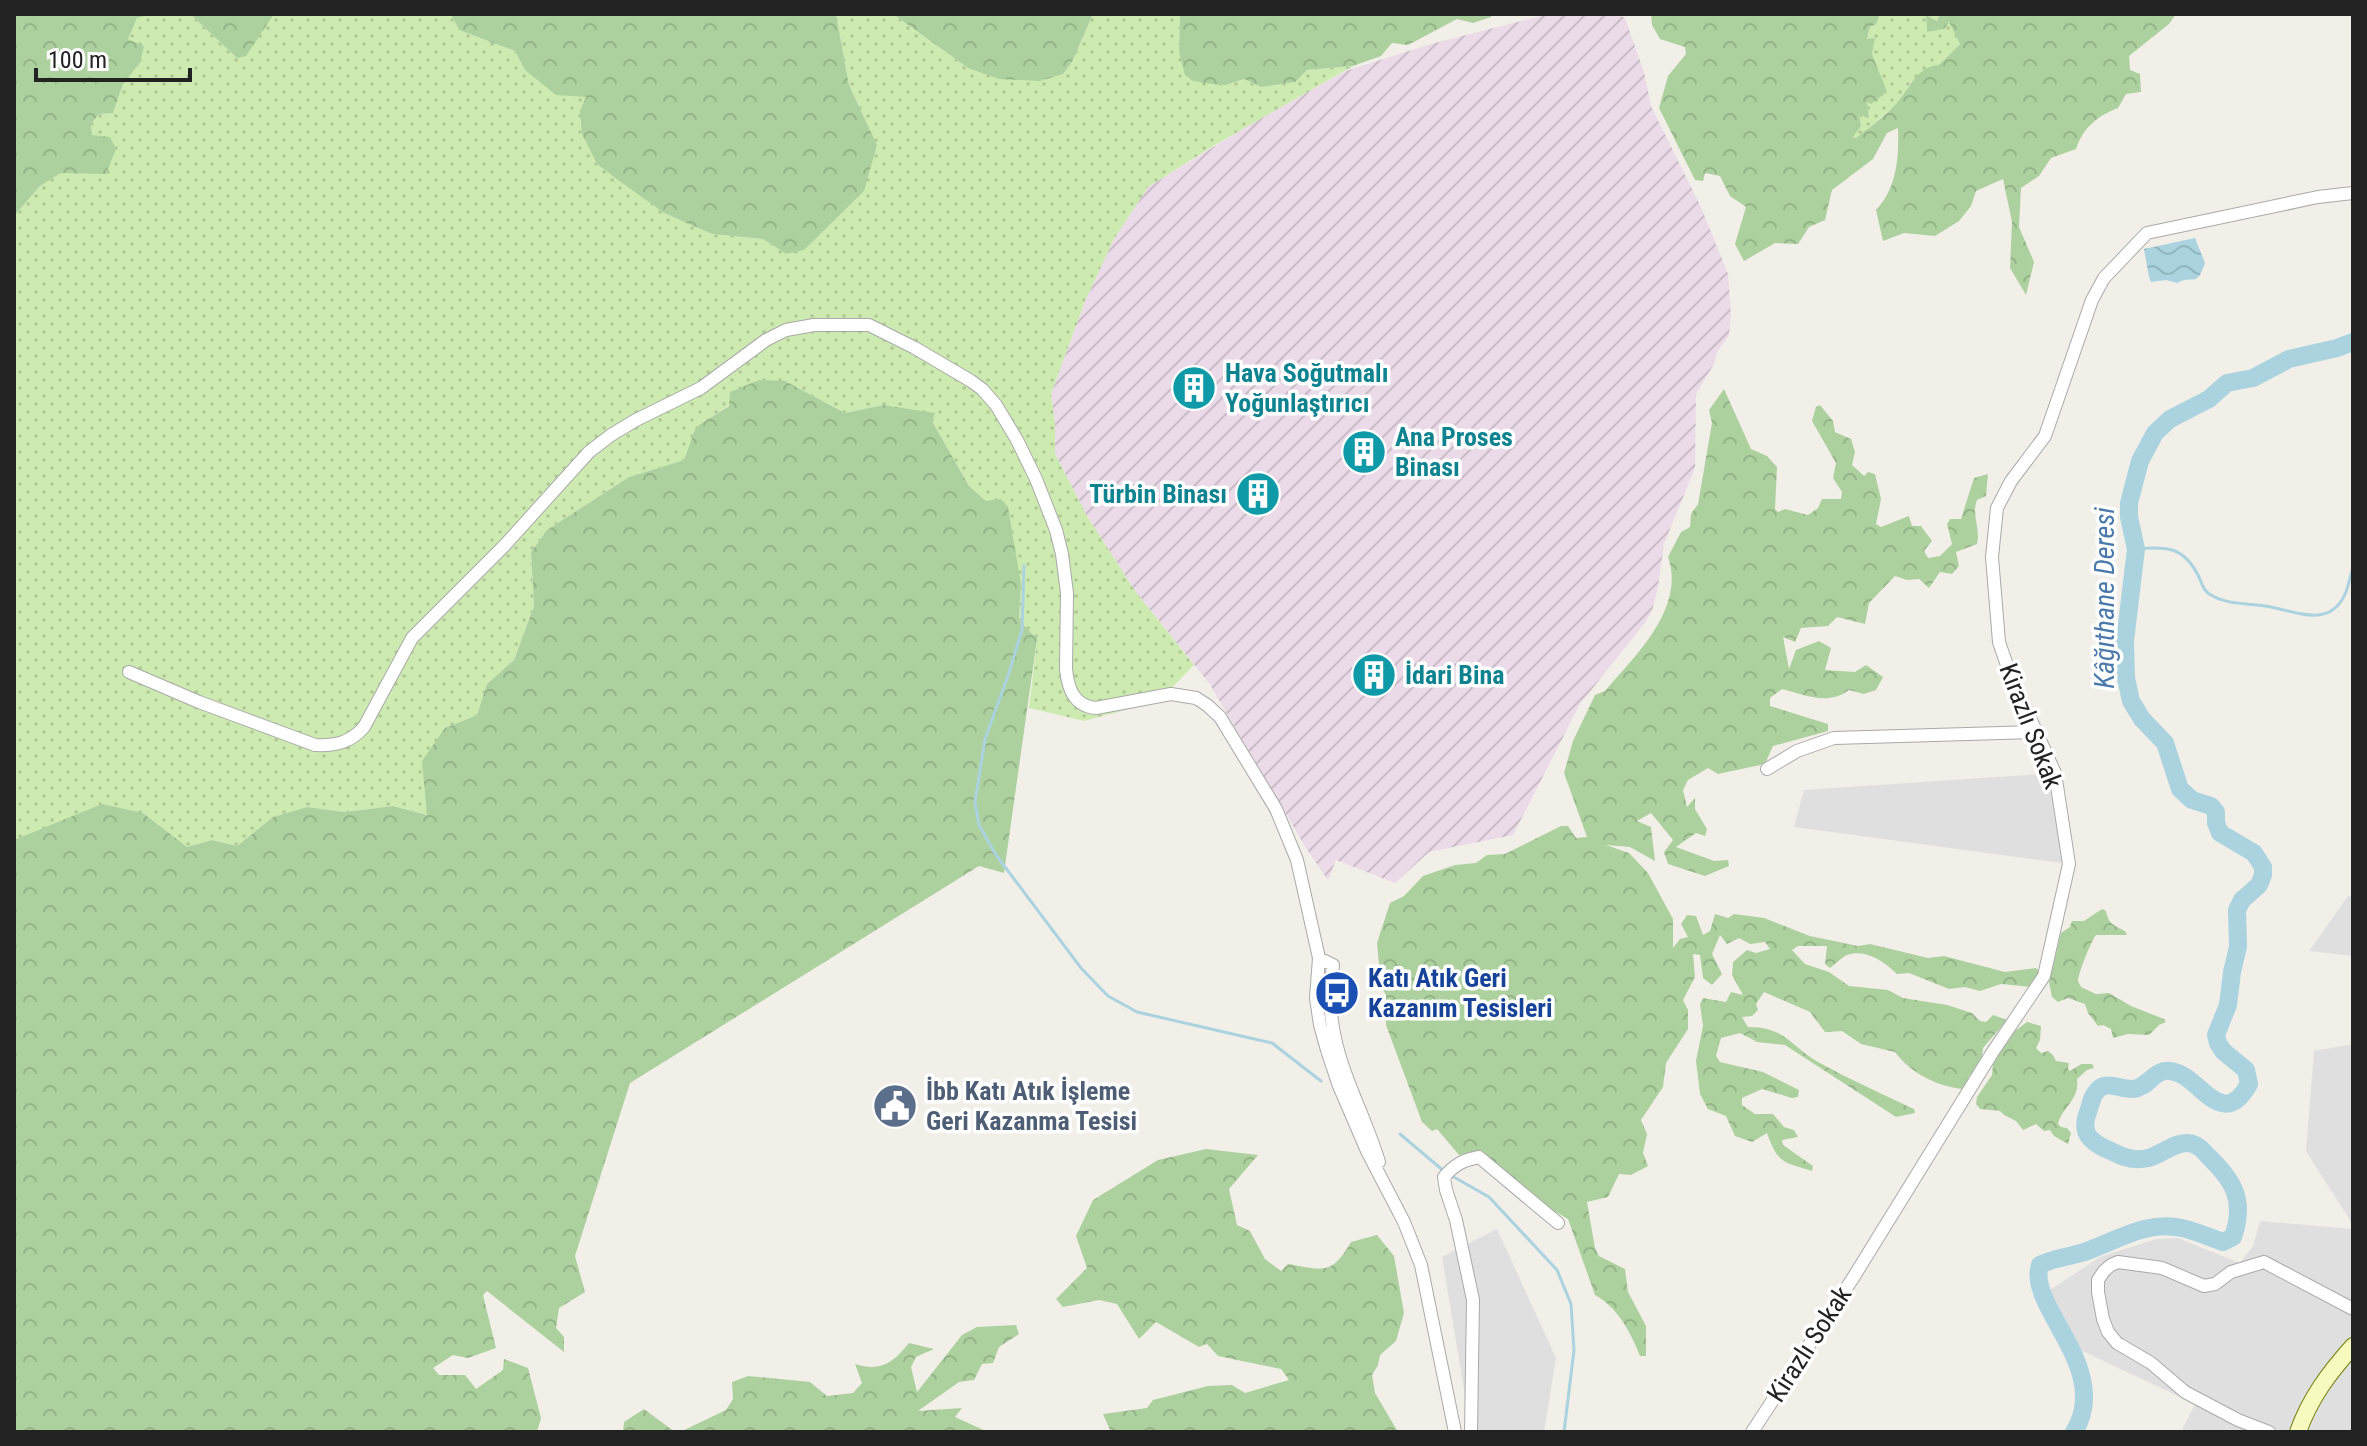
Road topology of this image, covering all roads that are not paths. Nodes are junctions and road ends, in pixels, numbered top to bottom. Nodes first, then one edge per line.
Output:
1 (2353, 193) edge
2 (129, 672) dead end
3 (2035, 732) junction
4 (1767, 769) dead end
5 (1558, 1223) dead end
6 (2353, 1309) edge
7 (2353, 1346) edge
8 (1455, 1432) edge
9 (1471, 1432) edge
10 (1752, 1432) edge
11 (2269, 1432) edge
12 (2298, 1432) edge

1 - 3 street, Kirazlı Sokak
2 - 8 street
3 - 4 street
3 - 10 street, Kirazlı Sokak
5 - 9 street
6 - 11 street
7 - 12 street

